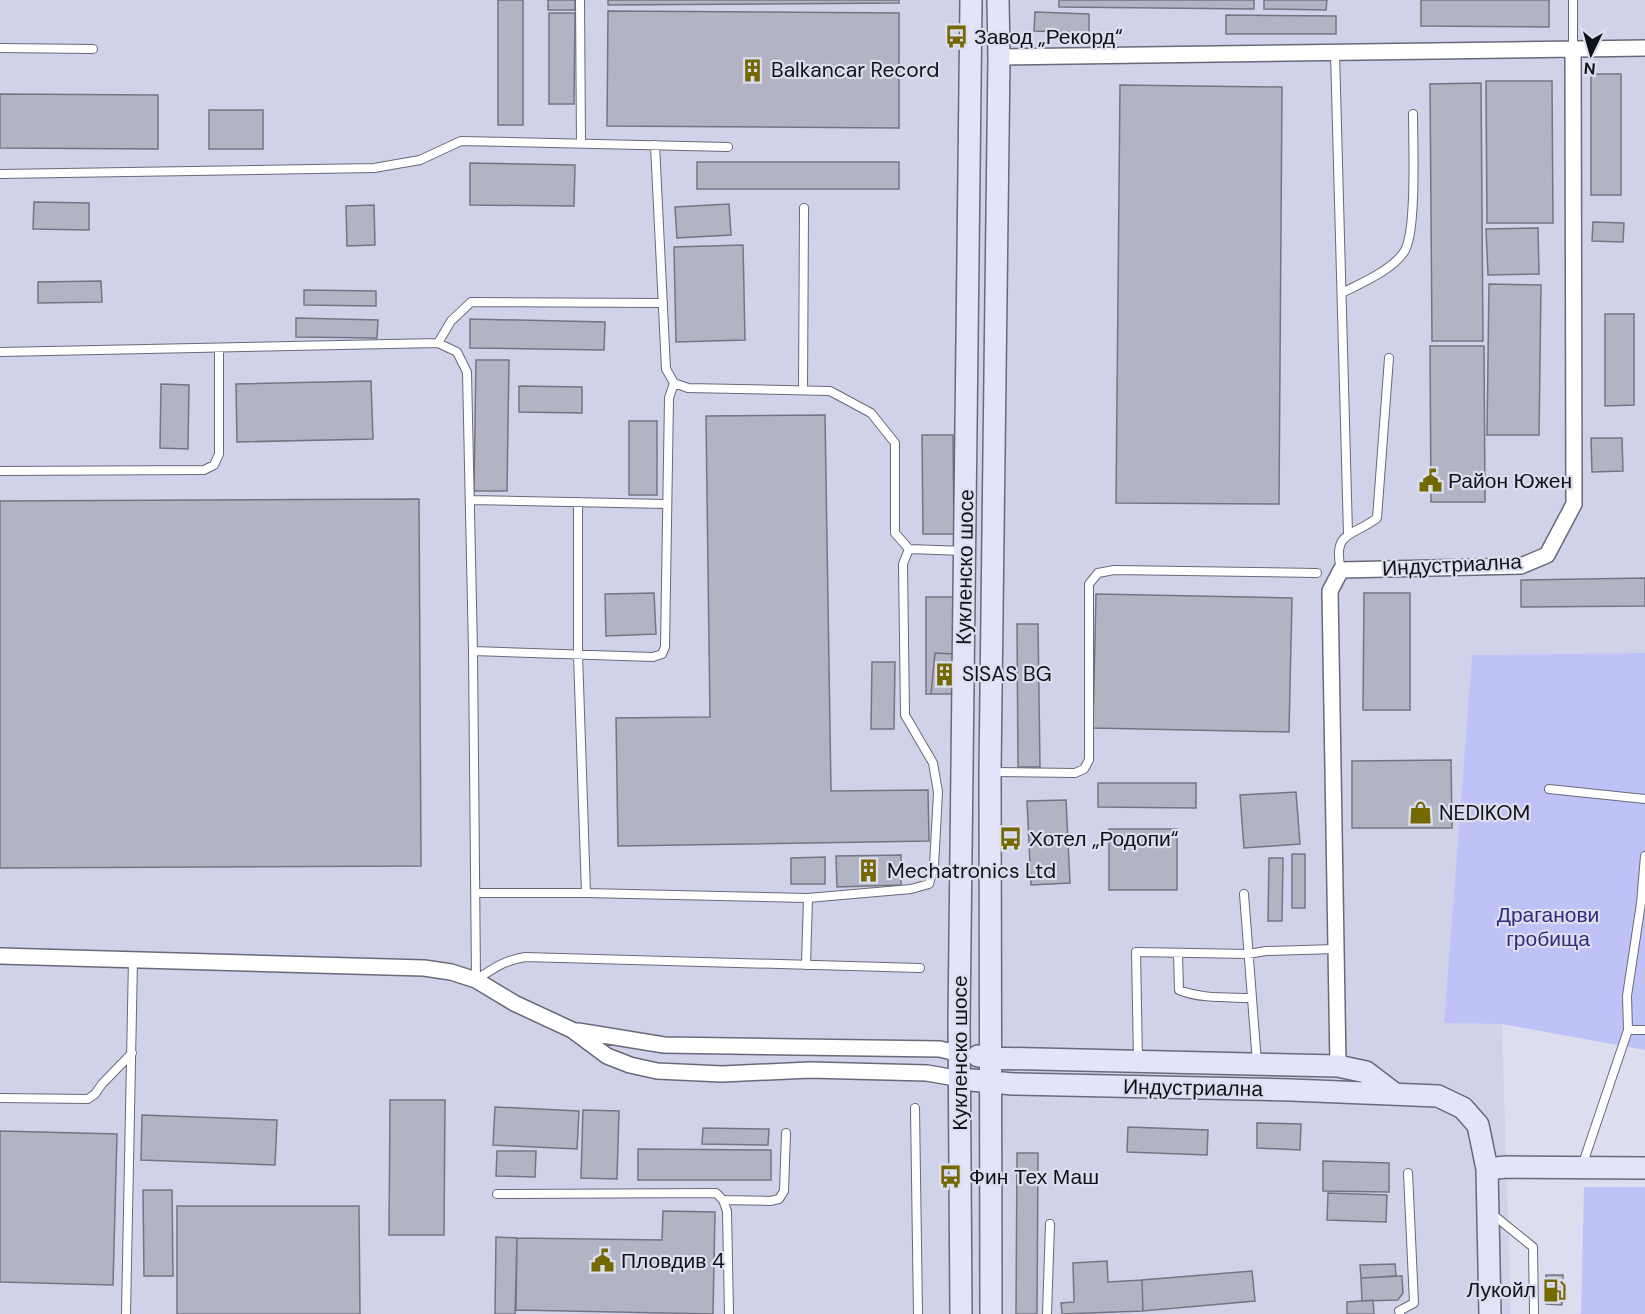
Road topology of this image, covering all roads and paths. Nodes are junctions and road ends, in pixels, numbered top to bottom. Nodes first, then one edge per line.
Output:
1 (580, 0) edge
2 (971, 0) edge
3 (998, 0) edge
4 (1573, 0) edge
5 (0, 48) edge
6 (1573, 48) junction
7 (1645, 48) edge
8 (93, 49) dead end
9 (1335, 53) junction
10 (999, 57) junction
11 (1413, 114) dead end
12 (580, 143) junction
13 (655, 145) junction
14 (728, 147) dead end
15 (0, 174) edge
16 (804, 208) dead end
17 (1342, 293) junction
18 (663, 303) junction
19 (438, 344) junction
20 (219, 348) junction
21 (0, 352) edge
22 (1389, 358) dead end
23 (674, 383) junction
24 (803, 390) junction
25 (0, 471) edge
26 (470, 500) junction
27 (578, 502) junction
28 (666, 504) junction
29 (1348, 534) junction
30 (909, 549) junction
31 (966, 551) junction
32 (1341, 570) junction
33 (1317, 573) dead end
34 (473, 651) junction
35 (578, 654) junction
36 (990, 772) junction
37 (1549, 789) dead end
38 (1645, 799) edge
39 (1645, 856) edge
40 (586, 892) junction
41 (477, 893) junction
42 (1244, 894) dead end
43 (808, 898) junction
44 (1336, 949) junction
45 (1178, 953) junction
46 (1248, 954) junction
47 (0, 956) edge
48 (133, 959) junction
49 (806, 965) junction
50 (920, 968) dead end
51 (476, 980) junction
52 (1252, 998) junction
53 (572, 1030) junction
54 (1628, 1030) junction
55 (1645, 1030) edge
56 (132, 1053) junction
57 (960, 1054) junction
58 (990, 1058) junction
59 (1138, 1062) junction
60 (1257, 1064) junction
61 (1338, 1066) junction
62 (961, 1078) junction
63 (990, 1083) junction
64 (1395, 1094) junction
65 (0, 1098) edge
66 (915, 1108) dead end
67 (786, 1133) dead end
68 (1581, 1168) junction
69 (1645, 1168) edge
70 (1487, 1169) junction
71 (1408, 1173) dead end
72 (497, 1194) dead end
73 (723, 1200) junction
74 (1489, 1210) junction
75 (1050, 1224) dead end
76 (126, 1314) edge
77 (729, 1314) edge
78 (918, 1314) edge
79 (961, 1314) edge
80 (991, 1314) edge
81 (1047, 1314) edge
82 (1400, 1314) edge
83 (1490, 1314) edge
84 (1534, 1314) edge

1 - 12 lane
2 - 31 main road, Кукленско шосе
3 - 10 main road, Кукленско шосе
4 - 6 lane
5 - 8 lane
6 - 7 street
6 - 9 street
6 - 32 street, Индустриална
9 - 10 street
9 - 17 lane
10 - 36 main road, Кукленско шосе
11 - 17 lane
12 - 13 lane
12 - 15 lane
13 - 14 lane
13 - 18 lane
16 - 24 lane
17 - 29 lane
18 - 19 lane
18 - 23 lane
19 - 20 lane
19 - 26 lane
20 - 21 lane
20 - 25 lane
22 - 29 lane
23 - 24 lane
23 - 28 lane
24 - 30 lane
26 - 27 lane
26 - 34 lane
27 - 28 lane
27 - 35 lane
28 - 35 lane
29 - 32 lane
30 - 31 lane
30 - 43 lane
31 - 57 main road, Кукленско шосе
32 - 44 street
33 - 36 lane
34 - 35 lane
34 - 41 lane
35 - 40 lane
36 - 58 main road, Кукленско шосе
37 - 38 lane
39 - 54 lane
40 - 41 lane
40 - 43 lane
41 - 51 lane
42 - 46 lane
43 - 49 lane
44 - 46 lane
44 - 61 street
45 - 46 lane
45 - 52 lane
45 - 59 lane
46 - 52 lane
47 - 48 street
48 - 51 street
48 - 56 lane
49 - 50 lane
49 - 51 lane
51 - 53 street
52 - 60 lane
53 - 57 street
53 - 62 street
54 - 55 lane
54 - 68 lane
56 - 65 lane
56 - 76 lane
57 - 58 main road, Индустриална
57 - 62 main road, Кукленско шосе
58 - 59 main road, Индустриална
58 - 63 main road, Кукленско шосе
59 - 60 main road, Индустриална
60 - 61 main road, Индустриална
61 - 64 main road, Индустриална
62 - 63 main road, Индустриална
62 - 79 main road, Кукленско шосе
63 - 64 main road, Индустриална
63 - 80 main road, Кукленско шосе
64 - 70 main road, Индустриална
66 - 78 lane
67 - 73 lane
68 - 69 main road
68 - 70 main road
70 - 74 main road, Индустриална
71 - 82 lane
72 - 73 lane
73 - 77 lane
74 - 83 main road, Индустриална
74 - 84 lane
75 - 81 lane

